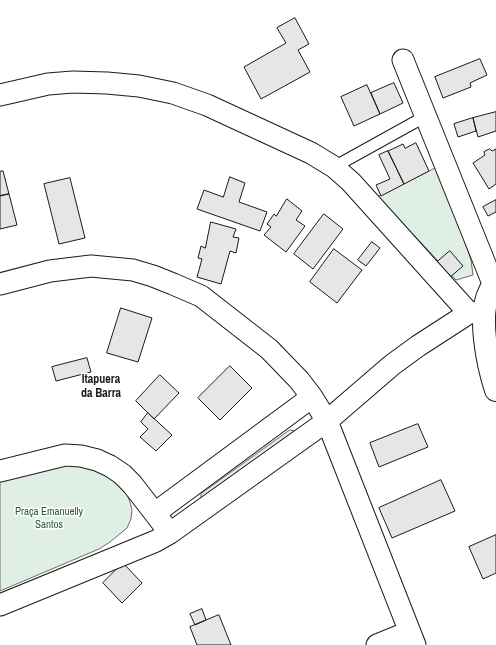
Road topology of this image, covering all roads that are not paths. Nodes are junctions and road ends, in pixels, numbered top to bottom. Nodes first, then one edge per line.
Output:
1 (403, 60) dead end
2 (0, 95) edge
3 (426, 116) junction
4 (334, 166) junction
5 (0, 284) edge
6 (495, 285) edge
7 (476, 313) junction
8 (496, 390) edge
9 (312, 397) junction
10 (327, 421) junction
11 (0, 471) edge
12 (155, 513) junction
13 (170, 533) junction
14 (0, 605) edge
15 (412, 638) edge
16 (377, 645) edge

1 - 3 street
2 - 4 street
3 - 4 lane
3 - 6 street
4 - 7 street
5 - 9 street
6 - 7 street
7 - 8 street
7 - 10 street
9 - 10 street
9 - 12 street
10 - 13 street
10 - 15 street
11 - 12 street
12 - 13 street
13 - 14 street
15 - 16 street

